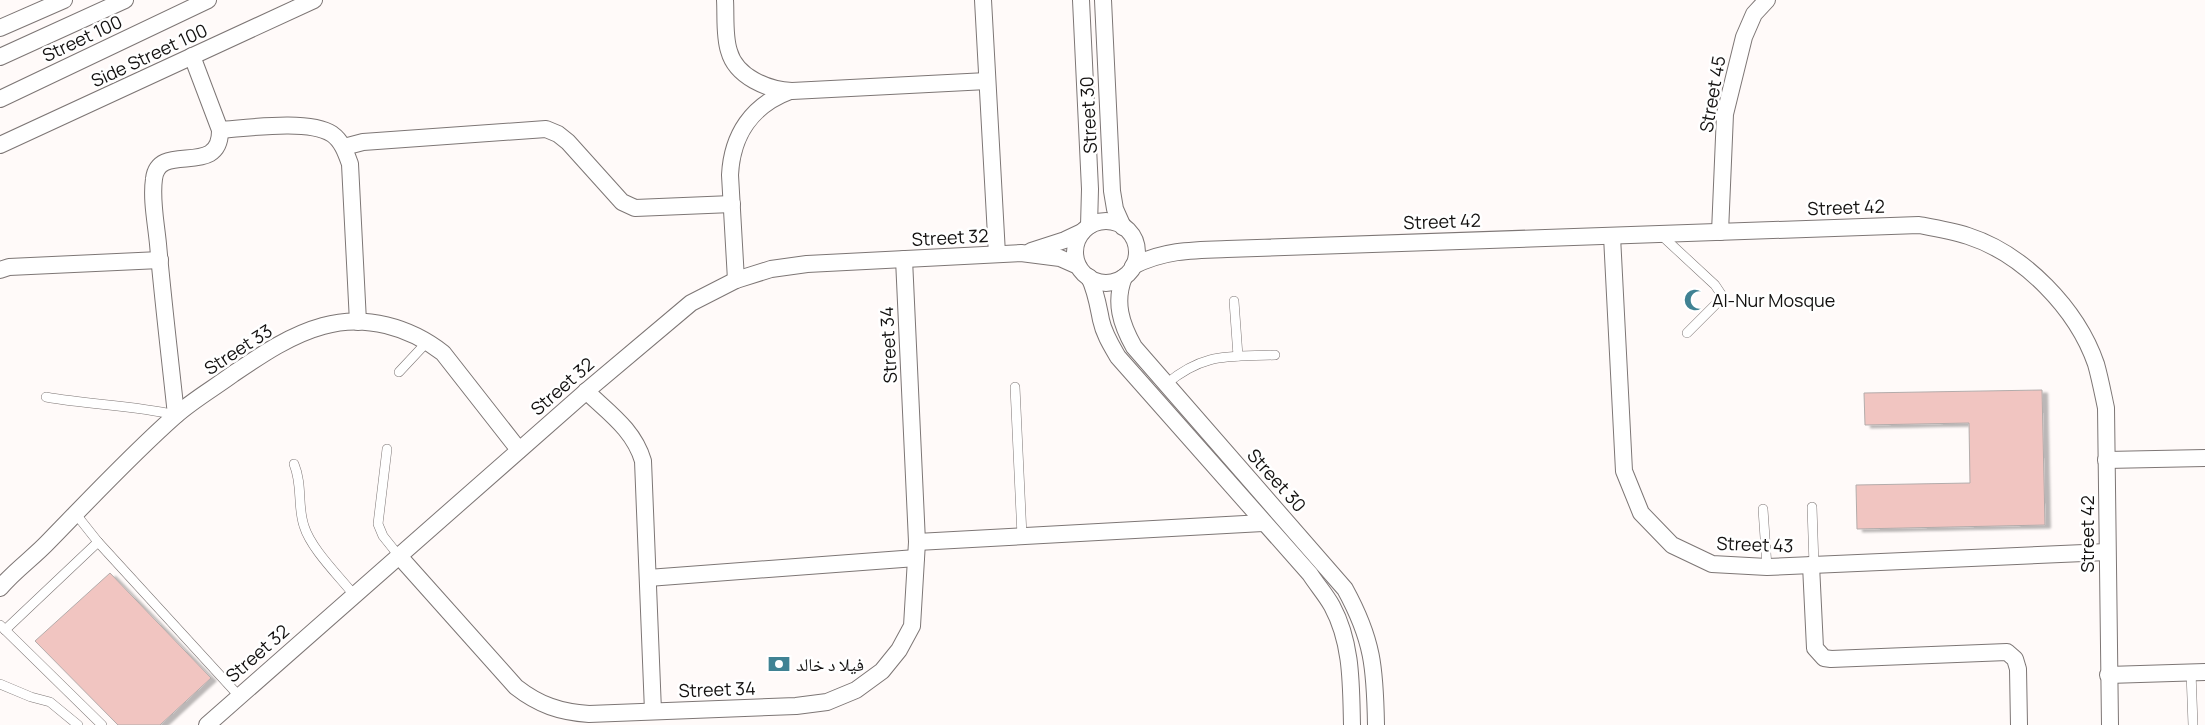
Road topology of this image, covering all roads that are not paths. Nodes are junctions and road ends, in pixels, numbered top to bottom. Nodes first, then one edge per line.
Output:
1 (64, 0) edge
2 (125, 0) edge
3 (208, 0) edge
4 (314, 0) edge
5 (725, 0) edge
6 (983, 0) edge
7 (1081, 0) edge
8 (1102, 0) edge
9 (1767, 0) edge
10 (0, 28) edge
11 (192, 56) junction
12 (0, 57) edge
13 (987, 81) junction
14 (792, 91) junction
15 (0, 99) edge
16 (220, 130) junction
17 (0, 146) edge
18 (344, 147) junction
19 (732, 204) junction
20 (1085, 229) junction
21 (1128, 232) junction
22 (1720, 232) junction
23 (1660, 234) junction
24 (1612, 236) junction
25 (1176, 251) junction
26 (1021, 253) junction
27 (997, 254) junction
28 (904, 259) junction
29 (160, 260) junction
30 (0, 270) edge
31 (1129, 271) junction
32 (1084, 272) junction
33 (736, 280) junction
34 (1234, 301) dead end
35 (358, 322) junction
36 (1687, 333) dead end
37 (428, 341) junction
38 (1275, 355) dead end
39 (1238, 356) junction
40 (399, 372) dead end
41 (1166, 384) junction
42 (1015, 387) dead end
43 (586, 391) junction
44 (46, 397) dead end
45 (176, 415) junction
46 (387, 449) dead end
47 (519, 450) junction
48 (2205, 458) edge
49 (2106, 460) junction
50 (294, 464) dead end
51 (1812, 507) dead end
52 (1763, 508) dead end
53 (75, 513) junction
54 (1263, 523) junction
55 (1022, 536) junction
56 (98, 542) junction
57 (917, 542) junction
58 (2107, 552) junction
59 (399, 556) junction
60 (916, 558) junction
61 (1813, 565) junction
62 (1766, 567) junction
63 (648, 578) junction
64 (0, 588) edge
65 (354, 595) junction
66 (3, 628) edge
67 (2198, 672) edge
68 (2108, 675) junction
69 (0, 684) edge
70 (239, 696) junction
71 (653, 711) junction
72 (211, 723) edge
73 (78, 725) edge
74 (102, 725) edge
75 (1352, 725) edge
76 (1376, 725) edge
77 (2019, 725) edge
78 (2110, 725) edge
79 (2193, 725) edge

1 - 10 street
2 - 12 street, Street 100
3 - 15 street, Street 100
4 - 11 street, Side Street 100
5 - 14 street
6 - 13 street
7 - 20 street, Street 30
8 - 21 street, Street 30
9 - 22 street, Street 45
11 - 16 street
11 - 17 street, Side Street 100
13 - 14 street
13 - 27 street
14 - 19 street
16 - 18 street
16 - 29 street
18 - 19 street
18 - 35 street
19 - 33 street
20 - 21 street
20 - 26 street, Street 32
20 - 32 street
21 - 25 street, Street 42
21 - 31 street
22 - 23 street, Street 42
22 - 49 street, Street 42
23 - 24 street, Street 42
23 - 36 lane
24 - 25 street, Street 42
24 - 62 street, Street 43
25 - 31 street, Street 42
26 - 27 street, Street 32
26 - 32 street, Street 32
27 - 28 street, Street 32
28 - 33 street, Street 32
28 - 57 street, Street 34
29 - 30 street
29 - 45 street
31 - 32 street
31 - 41 street, Street 30
32 - 54 street
33 - 43 street, Street 32
34 - 39 lane
35 - 37 street, Street 33
35 - 45 street, Street 33
37 - 40 lane
37 - 47 street, Street 33
38 - 39 lane
39 - 41 lane
41 - 76 street, Street 30
42 - 55 lane
43 - 47 street, Street 32
43 - 63 street
44 - 45 lane
45 - 53 street, Street 33
46 - 59 lane
47 - 59 street, Street 32
48 - 49 street
49 - 58 street, Street 42
50 - 65 lane
51 - 61 lane
52 - 62 lane
53 - 56 lane
53 - 64 street, Street 33
54 - 55 street
54 - 75 street
55 - 57 street
56 - 66 lane
56 - 70 lane
57 - 60 street, Street 34
58 - 61 street, Street 43
58 - 68 street, Street 42
59 - 65 street, Street 32
59 - 71 street, Street 34
60 - 63 street
60 - 71 street, Street 34
61 - 62 street, Street 43
61 - 77 street
63 - 71 street
65 - 70 street, Street 32
66 - 74 lane
67 - 68 street
67 - 79 lane
68 - 78 street, Street 42
69 - 73 lane
70 - 72 street, Street 32

